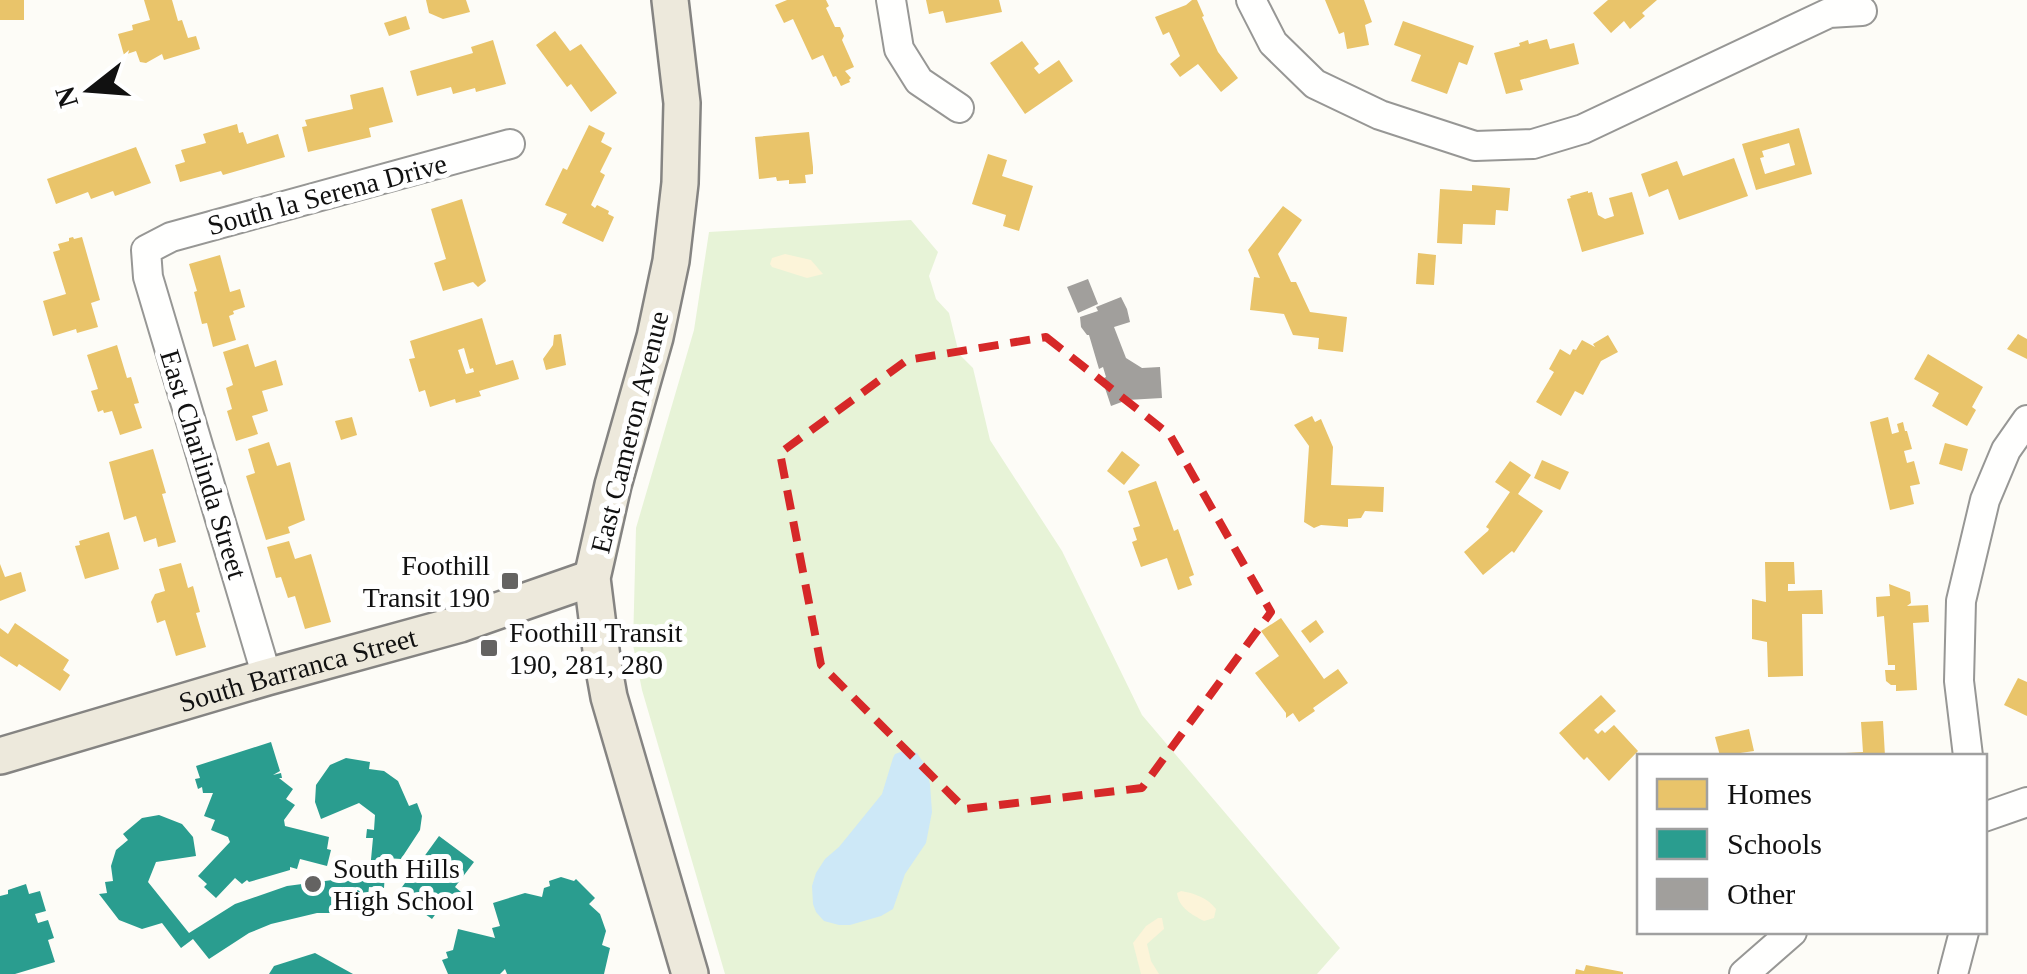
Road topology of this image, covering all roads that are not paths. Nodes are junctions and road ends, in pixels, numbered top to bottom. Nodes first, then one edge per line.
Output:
1 (670, 0) edge
2 (890, 0) edge
3 (1251, 0) edge
4 (1862, 11) dead end
5 (959, 108) dead end
6 (510, 144) dead end
7 (146, 250) joint
8 (2027, 420) edge
9 (592, 578) junction
10 (267, 677) junction
11 (1968, 754) edge
12 (0, 756) edge
13 (2027, 802) edge
14 (1987, 816) edge
15 (1790, 934) edge
16 (1963, 934) edge
17 (690, 974) edge
18 (1744, 974) edge
19 (1953, 974) edge

1 - 9 main road, East Cameron Avenue
2 - 5 street
3 - 4 street
6 - 7 street, South la Serena Drive
7 - 10 street, East Charlinda Street
8 - 11 street
9 - 10 main road, South Barranca Street
9 - 17 main road, East Cameron Avenue
10 - 12 main road, South Barranca Street
13 - 14 street
15 - 18 street
16 - 19 street

